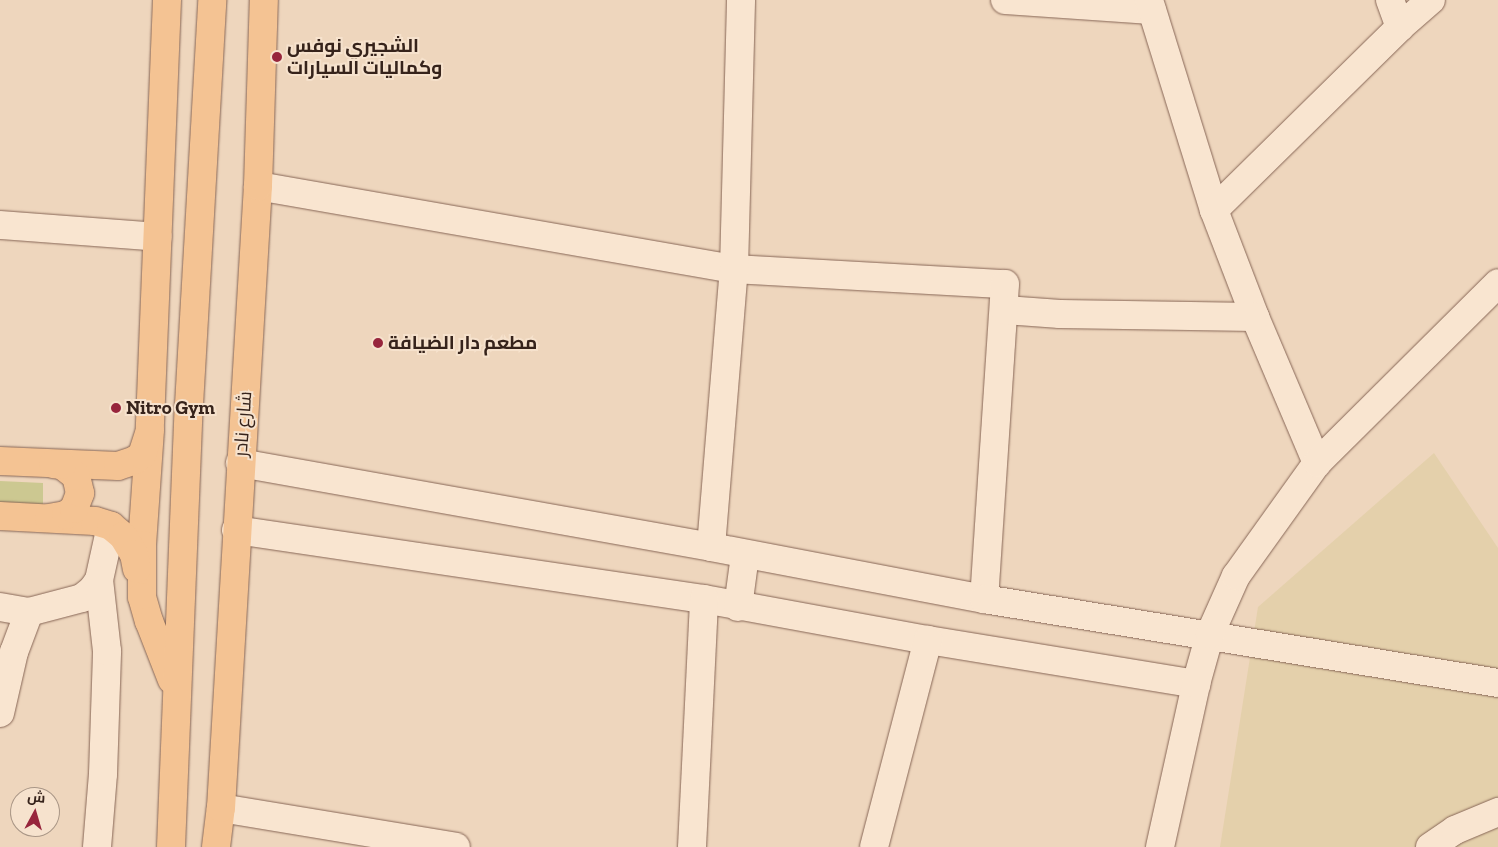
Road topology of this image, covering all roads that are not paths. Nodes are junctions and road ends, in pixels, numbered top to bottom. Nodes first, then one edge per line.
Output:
1 (167, 0) edge
2 (212, 0) edge
3 (264, 0) edge
4 (741, 0) edge
5 (1004, 0) edge
6 (1390, 0) edge
7 (1431, 0) edge
8 (1150, 5) edge
9 (1400, 27) junction
10 (258, 186) junction
11 (1214, 210) junction
12 (0, 226) edge
13 (158, 237) junction
14 (734, 269) junction
15 (1498, 283) edge
16 (1005, 310) junction
17 (1255, 317) junction
18 (150, 430) junction
19 (0, 461) edge
20 (240, 463) junction
21 (1317, 463) junction
22 (53, 464) junction
23 (0, 516) edge
24 (49, 518) junction
25 (111, 526) junction
26 (236, 530) junction
27 (711, 547) junction
28 (745, 555) junction
29 (99, 580) junction
30 (142, 597) junction
31 (704, 599) junction
32 (984, 599) junction
33 (0, 607) edge
34 (738, 607) junction
35 (29, 612) junction
36 (1210, 634) junction
37 (928, 640) junction
38 (1498, 683) edge
39 (1196, 684) junction
40 (0, 713) edge
41 (176, 719) junction
42 (221, 808) junction
43 (1498, 812) edge
44 (97, 847) edge
45 (171, 847) edge
46 (216, 847) edge
47 (456, 847) edge
48 (692, 847) edge
49 (874, 847) edge
50 (1160, 847) edge
51 (1430, 847) edge

1 - 13 main road
2 - 41 main road
3 - 10 main road, شارع نادر
4 - 14 street
5 - 8 street
6 - 9 street
7 - 9 street
8 - 11 street
9 - 11 street
10 - 14 street
10 - 20 main road, شارع نادر
11 - 17 street
12 - 13 street
13 - 18 main road
14 - 16 street
14 - 27 street
15 - 21 street
16 - 17 street
16 - 32 street
17 - 21 street
18 - 22 main road
18 - 30 main road
19 - 22 main road
20 - 26 main road, شارع نادر
20 - 27 street
21 - 36 street
22 - 24 main road
23 - 24 main road
24 - 25 main road
25 - 29 street
25 - 30 main road
26 - 31 street
26 - 42 main road, شارع نادر
27 - 28 street
28 - 32 street
28 - 34 street
29 - 35 street
29 - 44 street
30 - 41 main road
31 - 34 street
31 - 48 street
32 - 36 street
33 - 35 street
34 - 37 street
35 - 40 street
36 - 38 street
36 - 39 street
37 - 39 street
37 - 49 street
39 - 50 street
41 - 45 main road
42 - 46 main road, شارع نادر
42 - 47 street
43 - 51 street

